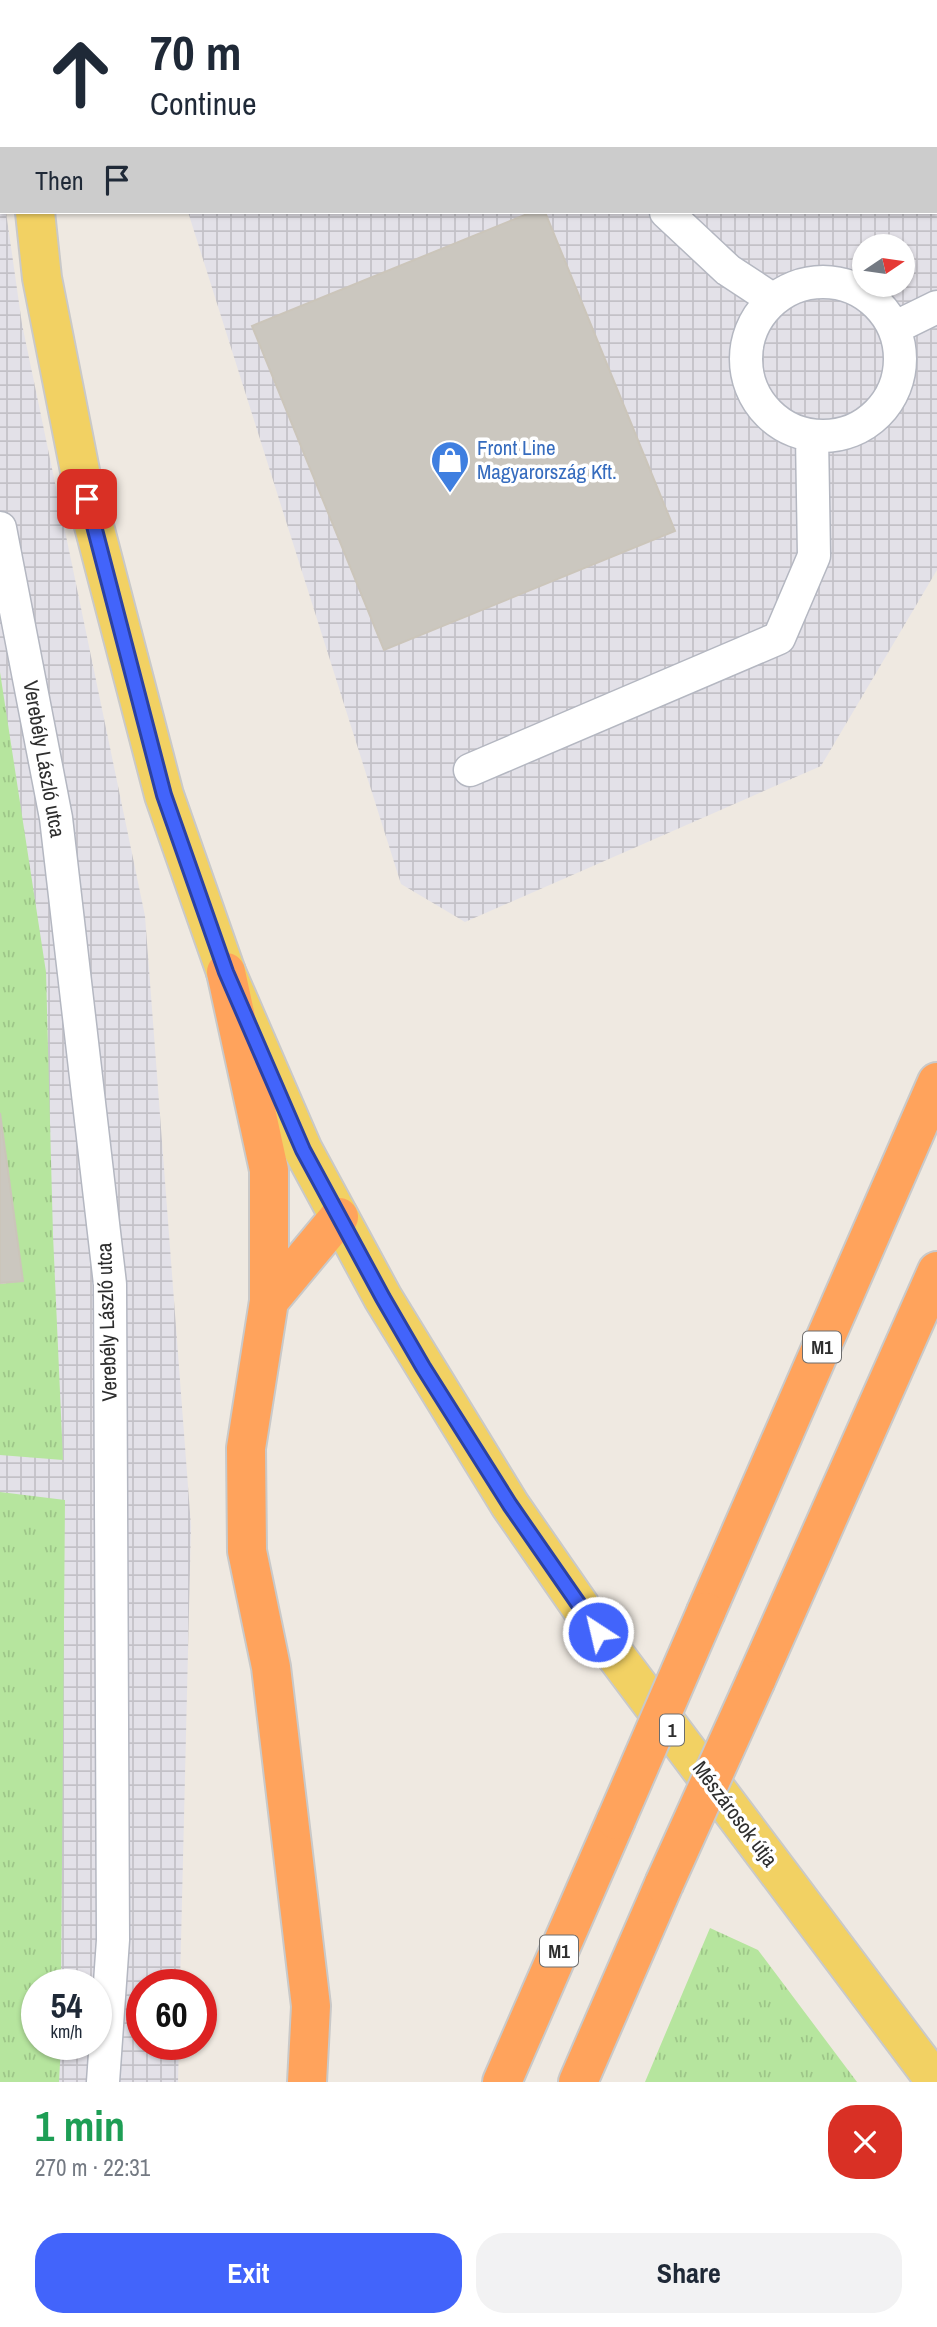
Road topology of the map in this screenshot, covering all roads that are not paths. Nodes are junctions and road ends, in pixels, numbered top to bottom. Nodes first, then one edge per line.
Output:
1 (35, 214) edge
2 (668, 214) edge
3 (772, 299) junction
4 (937, 307) edge
5 (894, 328) junction
6 (812, 436) junction
7 (0, 528) edge
8 (470, 770) dead end
9 (226, 972) junction
10 (937, 1082) edge
11 (339, 1217) junction
12 (937, 1271) edge
13 (269, 1301) junction
14 (103, 2082) edge
15 (307, 2082) edge
16 (502, 2082) edge
17 (578, 2082) edge
18 (936, 2082) edge

1 - 9 main road, 1
2 - 3 street
3 - 5 street
3 - 6 street
4 - 5 street
5 - 6 street
6 - 8 street
7 - 14 street, Verebély László utca
9 - 11 main road, 1
9 - 13 highway
10 - 16 highway, M1, bridge
11 - 13 highway
11 - 18 main road, Mészárosok útja / 1
12 - 17 highway, bridge
13 - 15 highway

